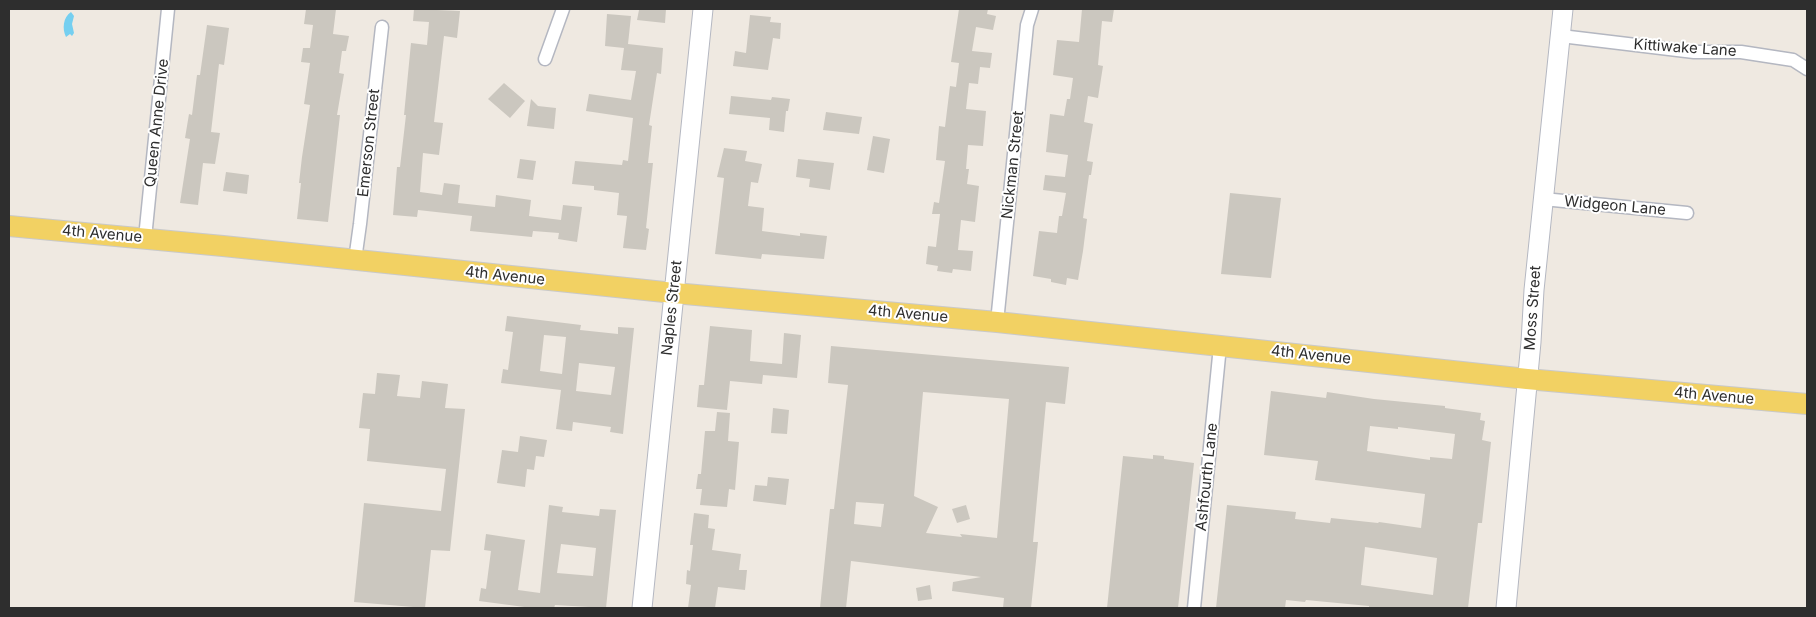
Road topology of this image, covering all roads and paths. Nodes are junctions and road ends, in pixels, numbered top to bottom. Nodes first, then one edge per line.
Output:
1 (168, 9) edge
2 (563, 9) edge
3 (704, 9) edge
4 (1032, 9) edge
5 (1564, 9) edge
6 (382, 27) dead end
7 (1561, 36) junction
8 (545, 59) dead end
9 (1807, 69) edge
10 (1544, 199) junction
11 (1687, 213) dead end
12 (9, 226) edge
13 (145, 238) junction
14 (355, 260) junction
15 (674, 293) junction
16 (997, 322) junction
17 (1220, 346) junction
18 (1527, 379) junction
19 (1807, 404) edge
20 (642, 608) edge
21 (1194, 608) edge
22 (1506, 608) edge

1 - 13 street, Queen Anne Drive
2 - 8 street
3 - 15 street, Naples Street
4 - 16 street, Nickman Street
5 - 7 street, Moss Street
6 - 14 street, Emerson Street
7 - 9 street, Kittiwake Lane
7 - 10 street, Moss Street
10 - 11 street, Widgeon Lane
10 - 18 street, Moss Street
12 - 13 main road, 4th Avenue
13 - 14 main road, 4th Avenue
14 - 15 main road, 4th Avenue
15 - 16 main road, 4th Avenue
15 - 20 street, Naples Street
16 - 17 main road, 4th Avenue
17 - 18 main road, 4th Avenue
17 - 21 street, Ashfourth Lane
18 - 19 main road, 4th Avenue
18 - 22 street, Moss Street

